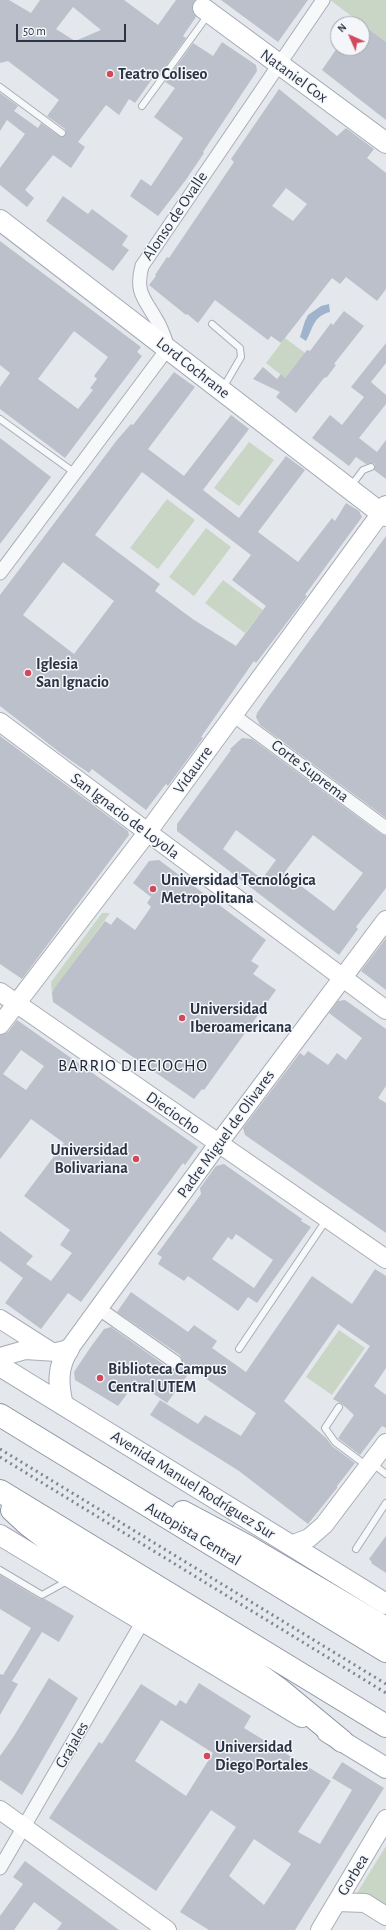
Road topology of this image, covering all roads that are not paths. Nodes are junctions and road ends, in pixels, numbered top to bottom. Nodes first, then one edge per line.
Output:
1 (323, 0) edge
2 (206, 10) joint
3 (279, 65) junction
4 (0, 87) edge
5 (142, 106) dead end
6 (62, 133) dead end
7 (386, 144) edge
8 (0, 220) edge
9 (212, 324) dead end
10 (168, 348) junction
11 (222, 390) junction
12 (0, 419) edge
13 (371, 467) dead end
14 (75, 473) junction
15 (349, 488) junction
16 (384, 512) edge
17 (0, 573) edge
18 (234, 714) junction
19 (0, 722) edge
20 (386, 828) edge
21 (147, 833) junction
22 (386, 920) edge
23 (342, 978) junction
24 (0, 992) edge
25 (16, 1003) junction
26 (386, 1010) edge
27 (0, 1025) edge
28 (218, 1144) junction
29 (328, 1218) junction
30 (386, 1260) edge
31 (98, 1308) junction
32 (0, 1319) edge
33 (239, 1349) dead end
34 (60, 1350) junction
35 (0, 1356) edge
36 (175, 1362) dead end
37 (0, 1366) edge
38 (64, 1405) junction
39 (339, 1407) dead end
40 (0, 1415) edge
41 (386, 1443) edge
42 (370, 1465) junction
43 (386, 1474) edge
44 (113, 1485) junction
45 (0, 1491) edge
46 (0, 1497) edge
47 (386, 1503) edge
48 (0, 1535) edge
49 (291, 1545) junction
50 (356, 1549) dead end
51 (0, 1570) edge
52 (73, 1579) junction
53 (386, 1604) edge
54 (143, 1621) junction
55 (386, 1628) edge
56 (386, 1651) edge
57 (386, 1726) edge
58 (342, 1741) junction
59 (386, 1768) edge
60 (0, 1810) edge
61 (386, 1819) edge
62 (24, 1827) junction
63 (0, 1868) edge
64 (337, 1902) junction
65 (386, 1916) edge
66 (168, 1930) edge
67 (320, 1930) edge

1 - 3 street, Alonso de Ovalle
2 - 3 main road, Nataniel Cox
2 - 5 lane
3 - 7 main road, Nataniel Cox
3 - 10 street, Alonso de Ovalle
4 - 6 lane
8 - 10 main road, Lord Cochrane
9 - 11 lane
10 - 11 main road, Lord Cochrane
10 - 14 street
11 - 15 main road, Lord Cochrane
12 - 14 lane
13 - 15 lane
14 - 17 street
15 - 16 main road, Lord Cochrane
16 - 18 street, Vidaurre
18 - 20 street, Corte Suprema
18 - 21 street, Vidaurre
19 - 21 street, San Ignacio de Loyola
21 - 23 street, San Ignacio de Loyola
21 - 25 street, Vidaurre
22 - 23 street, Padre Miguel de Olivares
23 - 26 street, San Ignacio de Loyola
23 - 28 street, Padre Miguel de Olivares
24 - 25 street, Dieciocho
25 - 27 street, Vidaurre
25 - 28 street, Dieciocho
28 - 29 street, Dieciocho
28 - 31 street, Padre Miguel de Olivares
29 - 30 street, Dieciocho
29 - 33 lane
31 - 34 street, Padre Miguel de Olivares
31 - 36 street
32 - 34 street
34 - 35 street
34 - 38 main road
37 - 38 main road, Avenida Manuel Rodríguez Sur
38 - 49 main road, Avenida Manuel Rodríguez Sur
39 - 42 lane
40 - 44 highway, Autopista Central
41 - 42 street
42 - 43 lane
42 - 49 street
44 - 55 highway
44 - 56 highway, Autopista Central
45 - 57 highway
46 - 58 highway
47 - 50 lane
48 - 52 main road
49 - 53 main road, Avenida Manuel Rodríguez Sur
51 - 52 lane
52 - 54 main road
54 - 58 main road
54 - 62 street, Grajales
58 - 59 main road
60 - 62 street
61 - 64 street, Gorbea
62 - 63 street, Grajales
62 - 66 street
64 - 65 street
64 - 67 street, Gorbea

